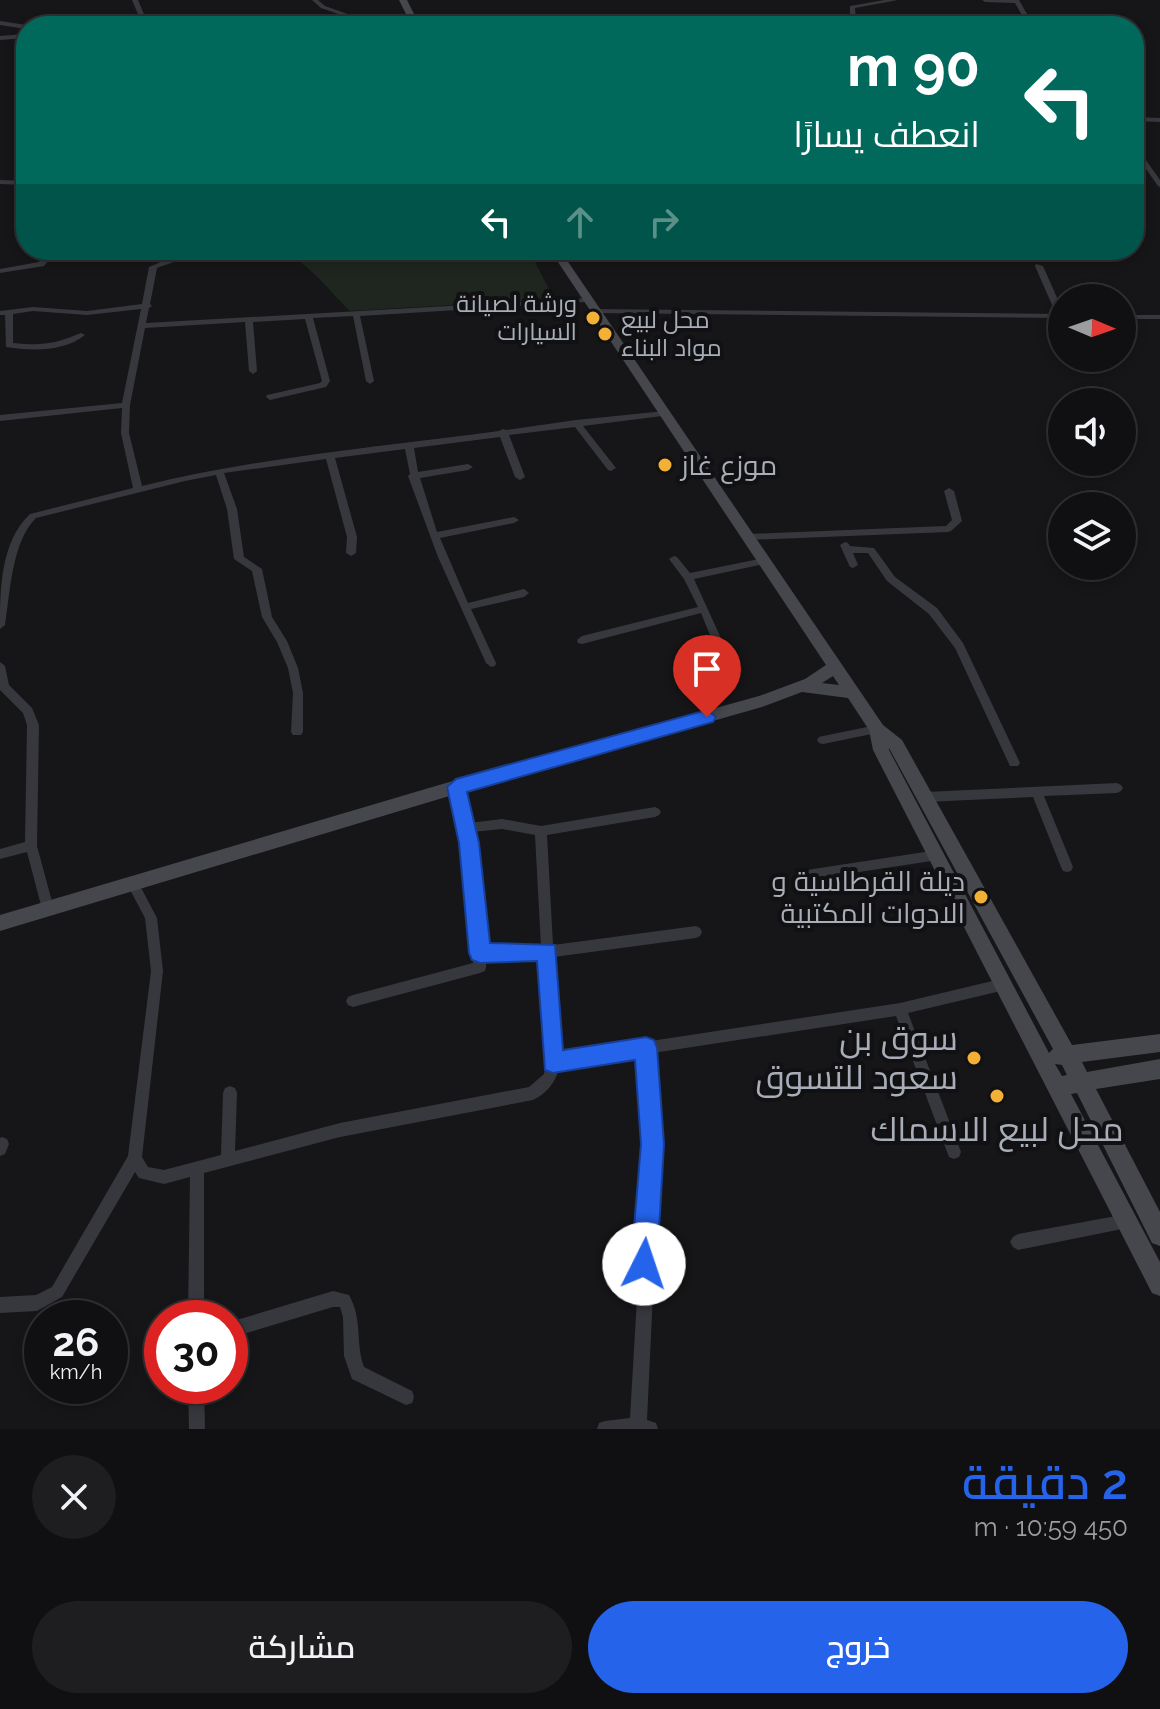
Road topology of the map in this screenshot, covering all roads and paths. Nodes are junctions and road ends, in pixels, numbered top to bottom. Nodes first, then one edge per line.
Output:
1 (315, 0) edge
2 (895, 0) edge
3 (985, 0) edge
4 (1016, 0) edge
5 (349, 16) edge
6 (853, 16) edge
7 (1144, 162) edge
8 (1160, 185) edge
9 (44, 260) edge
10 (172, 260) edge
11 (566, 260) edge
12 (1039, 266) dead end
13 (0, 271) edge
14 (1048, 286) edge
15 (589, 305) junction
16 (148, 306) junction
17 (4, 312) edge
18 (356, 313) junction
19 (308, 316) junction
20 (1048, 316) edge
21 (1136, 317) edge
22 (1160, 317) edge
23 (249, 319) junction
24 (143, 326) junction
25 (81, 335) dead end
26 (253, 371) dead end
27 (370, 381) dead end
28 (270, 397) dead end
29 (126, 405) junction
30 (662, 413) junction
31 (0, 418) edge
32 (576, 423) junction
33 (503, 432) junction
34 (409, 447) junction
35 (330, 456) junction
36 (468, 467) dead end
37 (611, 468) dead end
38 (219, 472) junction
39 (413, 476) junction
40 (520, 477) dead end
41 (138, 489) junction
42 (949, 491) dead end
43 (514, 520) dead end
44 (840, 534) junction
45 (434, 536) junction
46 (748, 537) junction
47 (846, 549) junction
48 (351, 553) dead end
49 (674, 559) dead end
50 (764, 561) junction
51 (853, 565) dead end
52 (688, 577) junction
53 (524, 593) dead end
54 (466, 607) junction
55 (704, 609) junction
56 (0, 625) edge
57 (582, 640) dead end
58 (720, 647) dead end
59 (491, 663) dead end
60 (0, 666) edge
61 (834, 667) junction
62 (802, 687) junction
63 (2, 688) edge
64 (853, 693) junction
65 (877, 729) junction
66 (297, 732) dead end
67 (823, 740) dead end
68 (1014, 763) dead end
69 (456, 787) junction
70 (1117, 788) dead end
71 (1037, 793) junction
72 (925, 797) junction
73 (655, 812) dead end
74 (466, 828) junction
75 (541, 831) junction
76 (31, 846) junction
77 (0, 854) edge
78 (938, 855) junction
79 (1067, 867) dead end
80 (813, 874) dead end
81 (133, 884) junction
82 (48, 909) junction
83 (0, 923) edge
84 (696, 932) dead end
85 (547, 952) junction
86 (480, 953) junction
87 (1005, 984) junction
88 (353, 1001) dead end
89 (900, 1009) junction
90 (1160, 1043) edge
91 (646, 1048) junction
92 (1068, 1055) junction
93 (1044, 1058) junction
94 (553, 1062) junction
95 (1160, 1069) edge
96 (1082, 1082) junction
97 (1059, 1086) junction
98 (230, 1093) dead end
99 (954, 1152) dead end
100 (135, 1158) junction
101 (228, 1160) junction
102 (197, 1168) junction
103 (1127, 1221) junction
104 (1160, 1235) edge
105 (1018, 1242) dead end
106 (1160, 1285) edge
107 (196, 1300) edge
108 (0, 1305) edge
109 (248, 1325) edge
110 (406, 1397) dead end
111 (196, 1404) edge
112 (644, 1428) edge
113 (197, 1429) edge
114 (605, 1429) edge

1 - 5 street
2 - 6 street
3 - 4 street
7 - 8 street
9 - 13 street
10 - 16 street
11 - 15 main road
12 - 14 street
15 - 18 street
15 - 20 street
15 - 30 main road
16 - 17 street
16 - 24 street
17 - 25 street
18 - 19 street
18 - 27 street
19 - 23 street
19 - 28 street
21 - 22 street
23 - 24 street
23 - 26 street
24 - 29 street
29 - 31 street
29 - 41 street
30 - 32 street
30 - 46 main road
32 - 33 street
32 - 37 street
33 - 34 street
33 - 40 street
34 - 35 street
34 - 39 street
35 - 38 street
35 - 48 street
36 - 39 street
38 - 41 street
38 - 66 street
39 - 45 street
41 - 56 street
42 - 44 street
43 - 45 street
44 - 46 street
44 - 47 street
45 - 54 street
46 - 50 main road
47 - 51 street
47 - 68 street
49 - 52 street
50 - 52 street
50 - 61 main road
52 - 55 street
53 - 54 street
54 - 59 street
55 - 57 street
55 - 58 street
60 - 63 street
61 - 62 main road
61 - 64 main road
62 - 64 main road
62 - 69 main road
63 - 76 street
64 - 65 main road
65 - 67 street
65 - 72 main road
65 - 78 main road
69 - 74 street
69 - 81 main road
70 - 71 street
71 - 72 street
71 - 79 street
72 - 92 main road
73 - 75 street
74 - 75 street
74 - 86 street
75 - 85 street
76 - 77 street
76 - 82 street
78 - 80 street
78 - 87 main road
81 - 82 main road
81 - 100 street
82 - 83 main road
84 - 85 street
85 - 86 street
85 - 94 street
86 - 88 street
87 - 89 street
87 - 93 main road
89 - 91 street
89 - 99 street
90 - 92 main road
91 - 94 street
91 - 112 street
92 - 93 main road
92 - 96 main road
93 - 97 main road
94 - 101 street
95 - 96 main road
96 - 97 main road
96 - 104 main road
97 - 103 main road
98 - 101 street
100 - 102 street
100 - 108 street
101 - 102 street
102 - 107 street
103 - 105 street
103 - 106 main road
109 - 110 street
111 - 113 street
112 - 114 street

